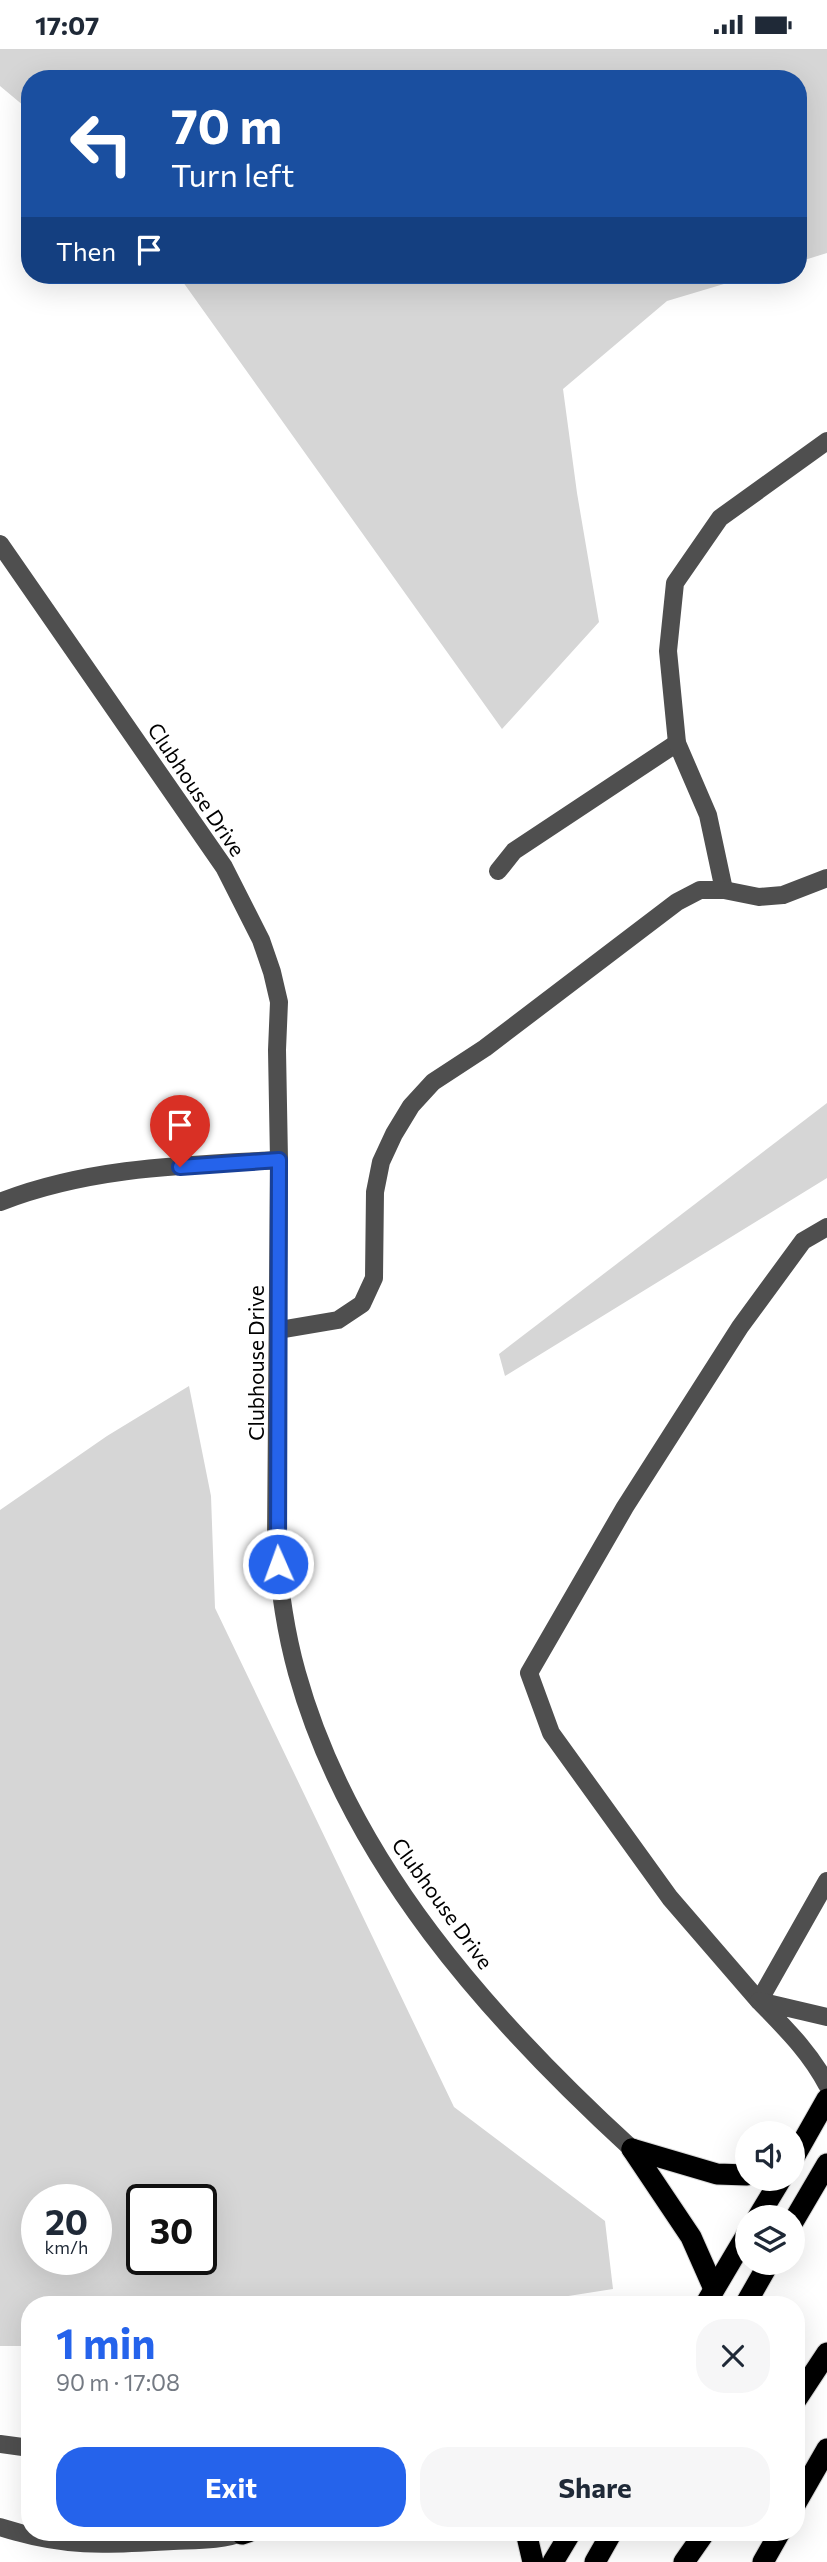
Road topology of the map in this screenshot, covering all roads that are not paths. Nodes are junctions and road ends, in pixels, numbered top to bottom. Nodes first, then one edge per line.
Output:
1 (827, 441) edge
2 (0, 544) edge
3 (677, 743) junction
4 (498, 871) dead end
5 (827, 879) edge
6 (724, 890) junction
7 (279, 1160) junction
8 (0, 1202) edge
9 (827, 1227) edge
10 (278, 1330) junction
11 (827, 1881) edge
12 (759, 2001) junction
13 (827, 2017) edge
14 (827, 2085) edge
15 (827, 2099) edge
16 (805, 2137) edge
17 (632, 2149) junction
18 (827, 2164) edge
19 (735, 2175) edge
20 (803, 2205) edge
21 (735, 2254) edge
22 (762, 2275) edge
23 (710, 2296) edge
24 (711, 2296) edge
25 (750, 2296) edge
26 (827, 2353) edge
27 (805, 2386) edge
28 (0, 2444) edge
29 (21, 2447) edge
30 (827, 2449) edge
31 (805, 2487) edge
32 (0, 2527) edge
33 (21, 2533) edge
34 (528, 2541) edge
35 (566, 2541) edge
36 (607, 2541) edge
37 (699, 2541) edge
38 (775, 2541) edge
39 (533, 2562) edge
40 (553, 2562) edge
41 (595, 2562) edge
42 (684, 2562) edge
43 (762, 2562) edge

1 - 3 street
2 - 7 street, Clubhouse Drive
3 - 4 street
3 - 6 street
5 - 6 street
6 - 10 street
7 - 8 street
7 - 10 street, Clubhouse Drive
9 - 12 street
10 - 17 street, Clubhouse Drive
11 - 12 street
12 - 13 street
12 - 14 street
15 - 16 highway
17 - 19 highway
17 - 23 highway
18 - 20 highway
21 - 24 highway
22 - 25 highway
26 - 27 highway
28 - 29 street
30 - 31 highway
32 - 33 street
34 - 39 highway
35 - 40 highway
36 - 41 highway
37 - 42 highway
38 - 43 highway

